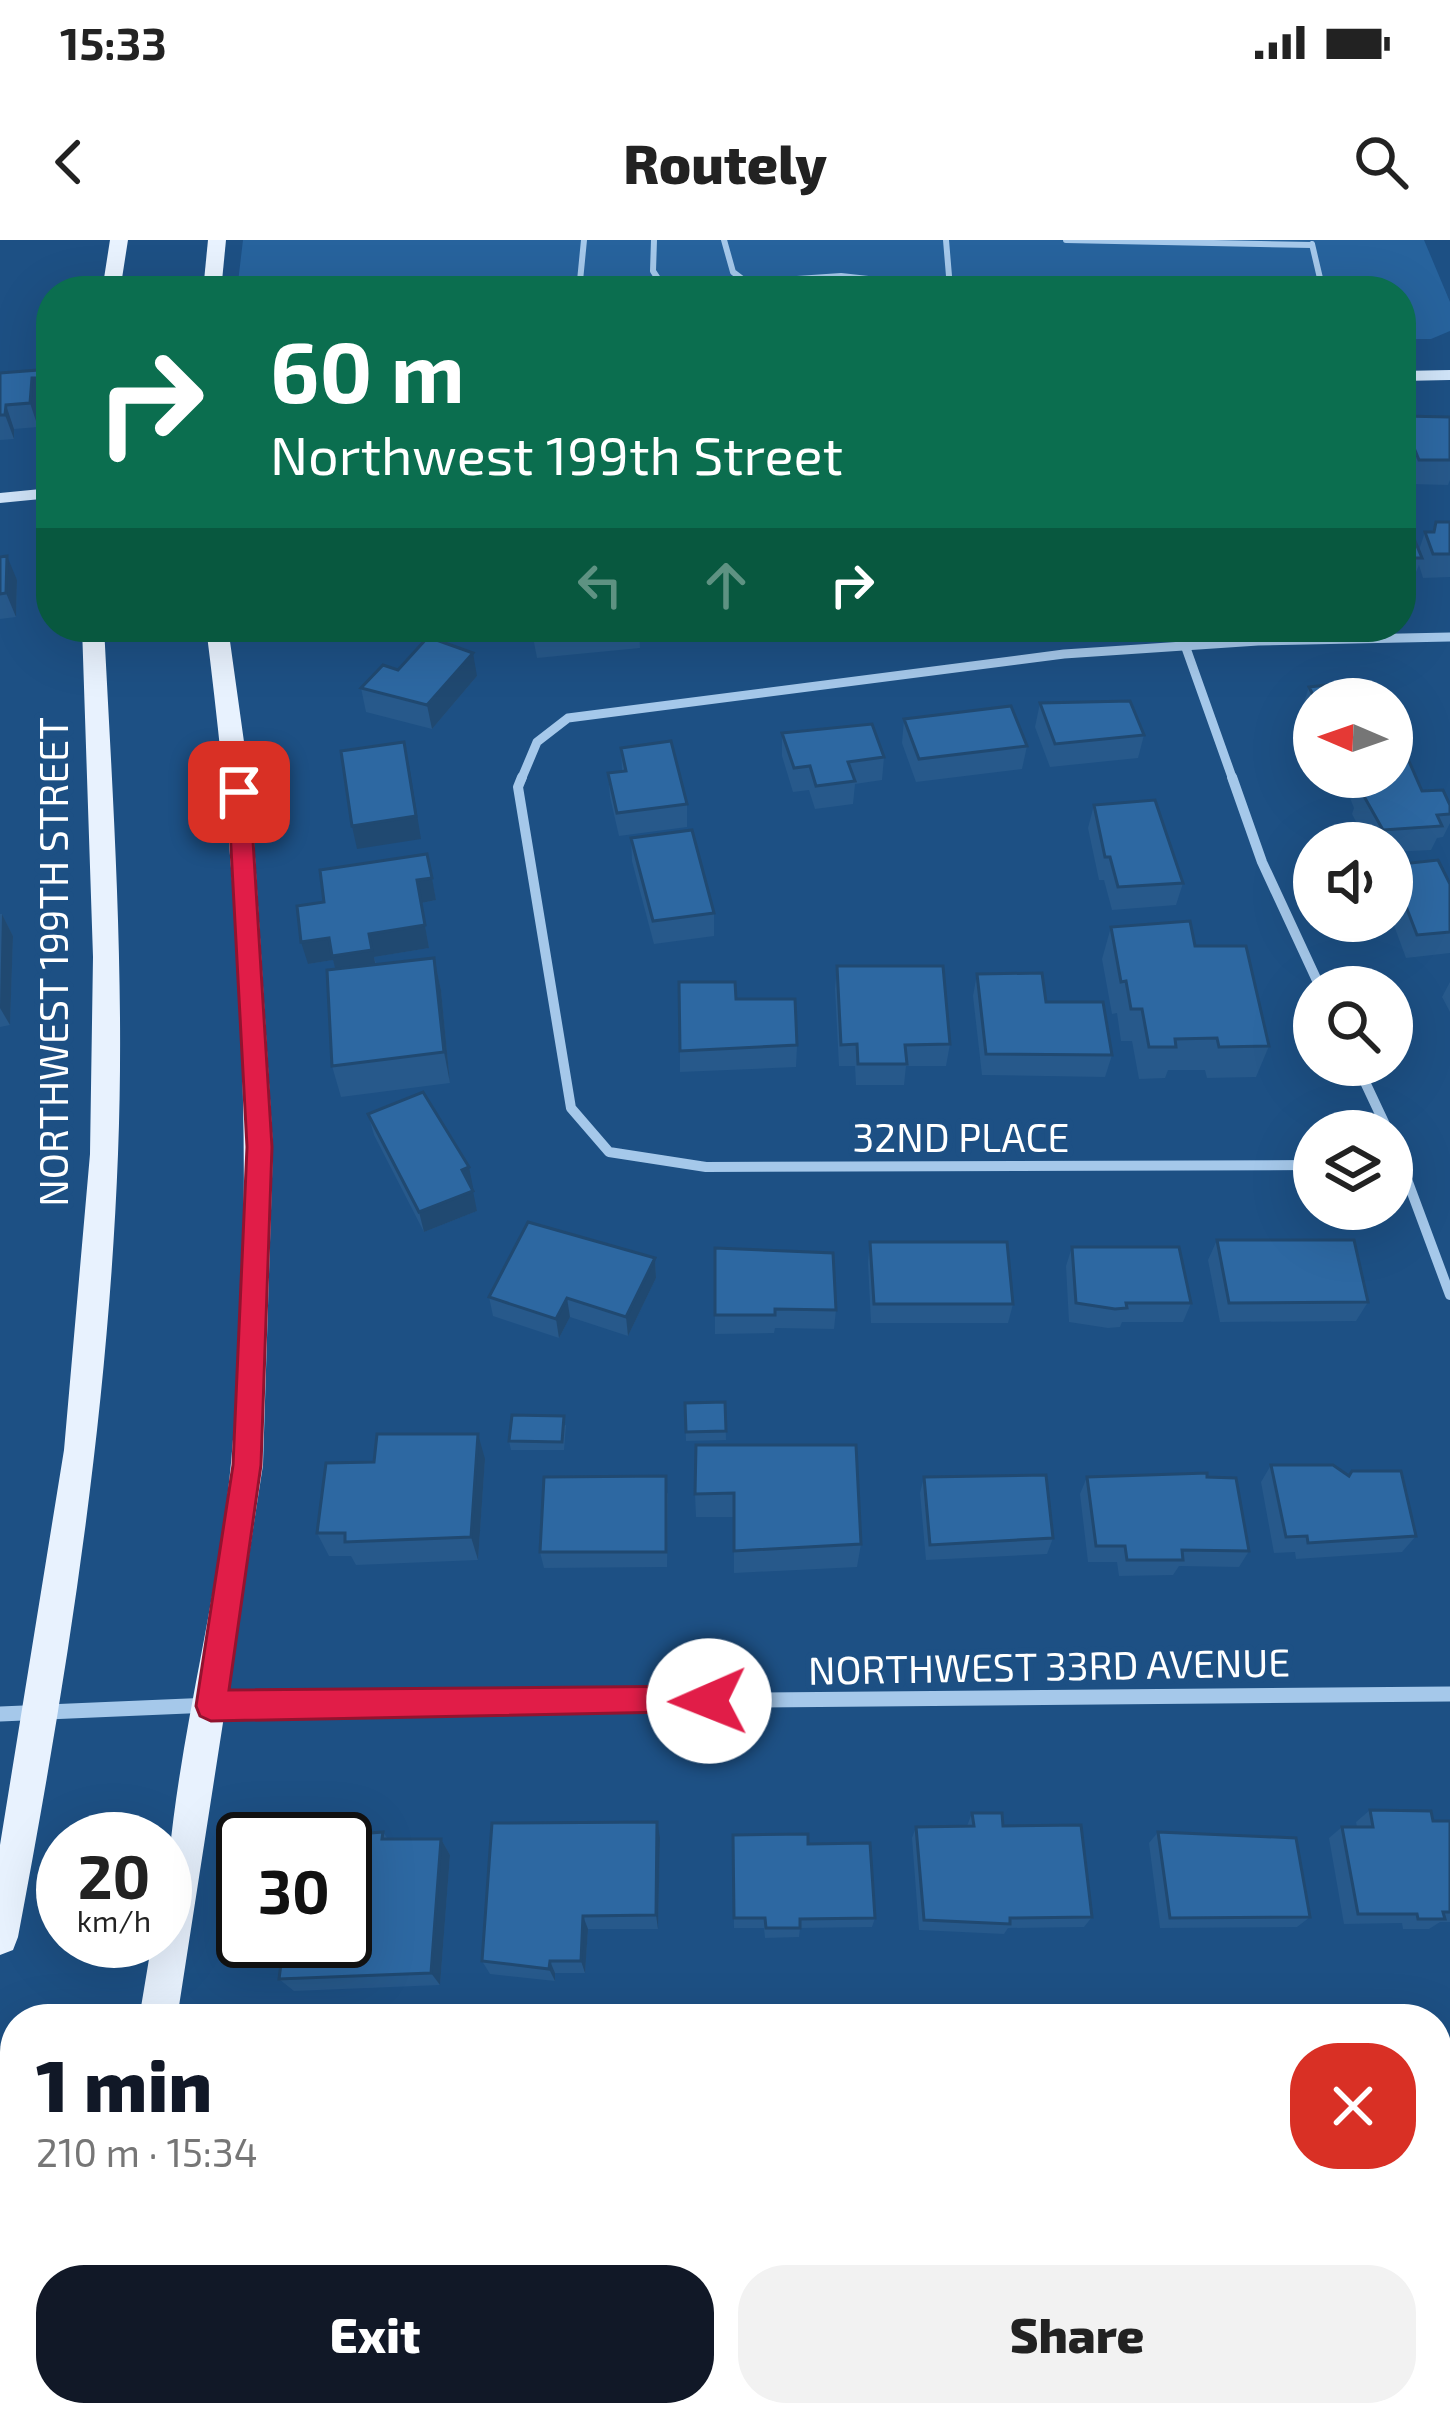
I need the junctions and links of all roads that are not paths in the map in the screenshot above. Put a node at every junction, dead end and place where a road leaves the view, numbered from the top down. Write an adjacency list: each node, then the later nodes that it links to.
1 (118, 240): 9 (main road)
2 (217, 240): 10 (main road)
3 (584, 240): 11 (lane)
4 (654, 240): 12 (lane)
5 (724, 240): 13 (lane)
6 (946, 240): 14 (lane)
7 (1066, 240): 8 (lane)
8 (1311, 243): 15 (lane)
9 (113, 276)
10 (213, 276)
11 (580, 276)
12 (656, 276)
13 (738, 276)
14 (949, 276)
15 (1319, 276)
16 (1450, 375): 17 (street)
17 (1416, 376)
18 (36, 494): 19 (street)
19 (0, 498)
20 (1450, 638): 21 (street)
21 (1416, 639)
22 (93, 642): 32 (main road, NORTHWEST 199TH STREET)
23 (219, 642): 31 (main road)
24 (1344, 642): 25 (street)
25 (1186, 648): 26 (street); 27 (street, 32ND PLACE)
26 (1310, 966)
27 (1293, 1165)
28 (1413, 1202): 29 (street)
29 (1450, 1295)
30 (1450, 1694): 31 (street, NORTHWEST 33RD AVENUE)
31 (211, 1706): 32 (street, NORTHWEST 33RD AVENUE); 35 (main road)
32 (44, 1712): 33 (street, NORTHWEST 33RD AVENUE); 34 (main road, NORTHWEST 199TH STREET)
33 (0, 1714)
34 (0, 1937)
35 (161, 2004)

